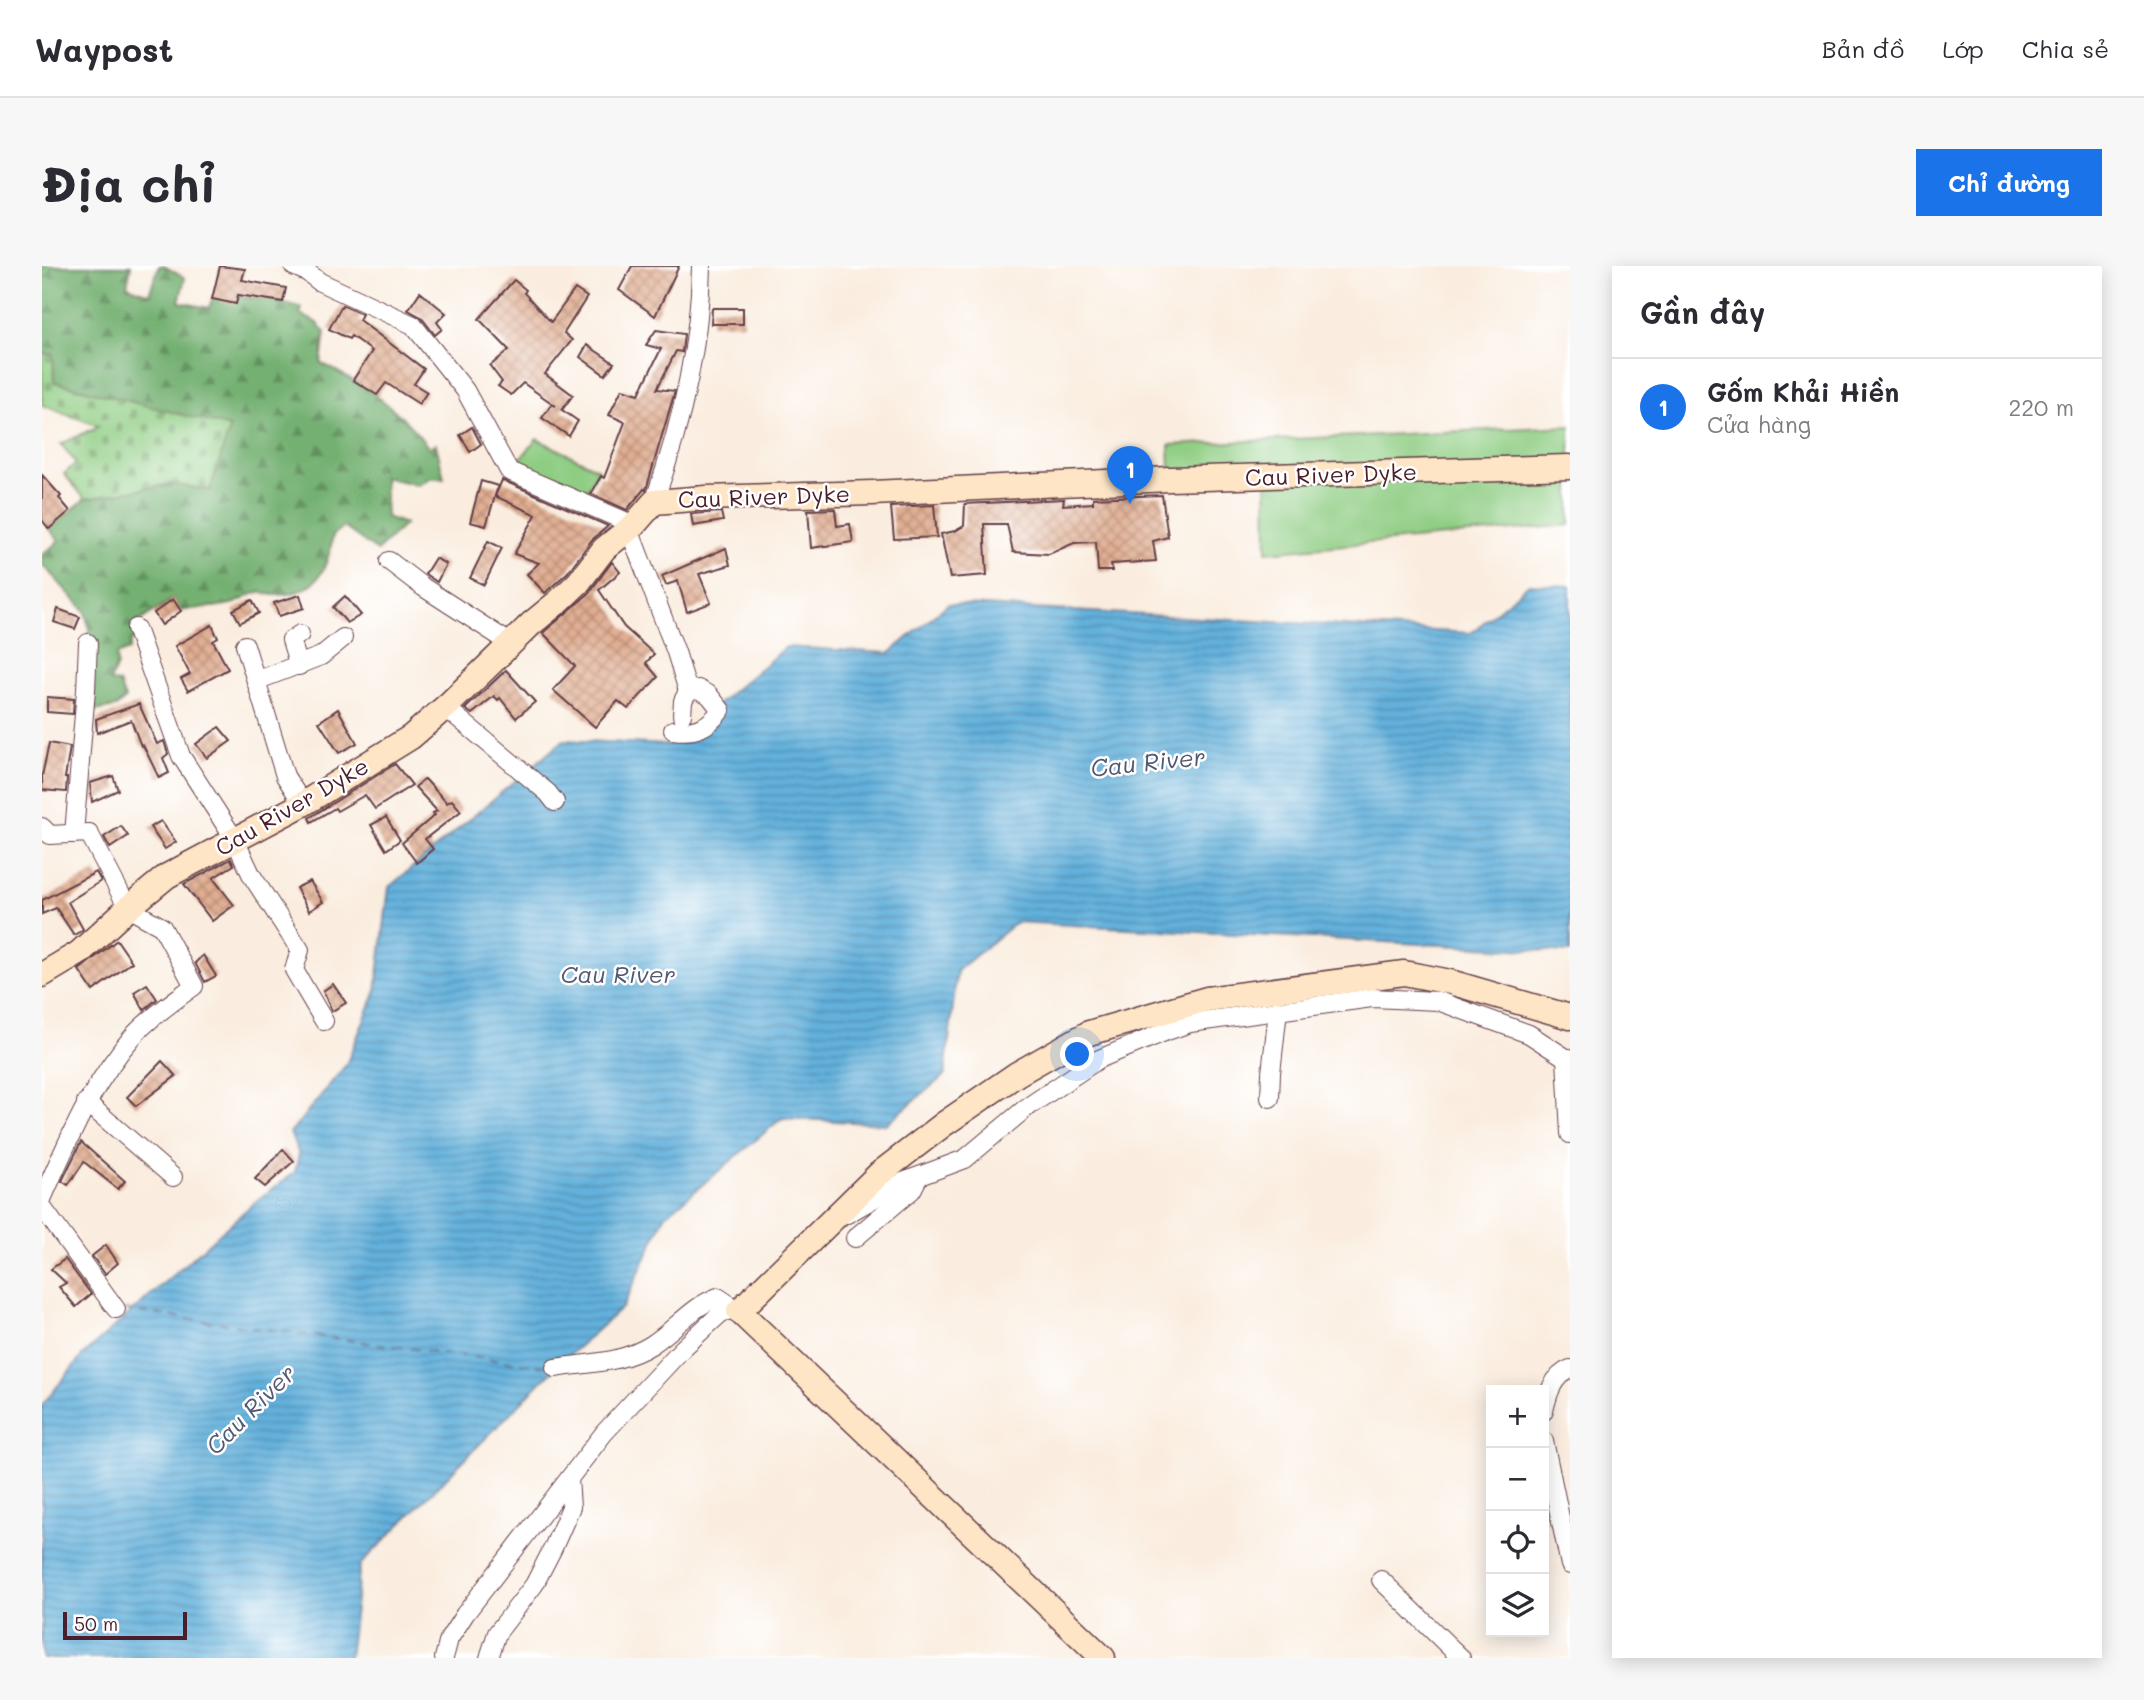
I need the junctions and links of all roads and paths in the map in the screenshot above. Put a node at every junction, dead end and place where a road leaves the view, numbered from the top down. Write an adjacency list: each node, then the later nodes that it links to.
1 (293, 266): 5 (street)
2 (701, 266): 4 (street)
3 (1570, 467): 4 (main road, Cau River Dyke)
4 (654, 502): 5 (main road, Cau River Dyke)
5 (632, 527): 11 (main road, Cau River Dyke); 15 (street)
6 (389, 561): 11 (street)
7 (136, 628): 21 (street)
8 (300, 634): 13 (street)
9 (343, 638): 13 (street)
10 (88, 643): 20 (street)
11 (510, 643): 16 (main road, Cau River Dyke)
12 (245, 645): 14 (street)
13 (299, 666): 14 (street)
14 (256, 681): 18 (street)
15 (688, 691): 15 (street)
16 (445, 707): 17 (street); 18 (main road, Cau River Dyke)
17 (555, 802)
18 (303, 804): 21 (main road, Cau River Dyke)
19 (42, 827): 20 (street)
20 (74, 834): 22 (street)
21 (235, 841): 22 (main road, Cau River Dyke); 26 (street)
22 (128, 908): 23 (main road, Cau River Dyke); 30 (street)
23 (42, 975)
24 (1278, 1010): 27 (street); 28 (street); 29 (street)
25 (1570, 1017): 27 (main road)
26 (324, 1021)
27 (1166, 1021): 33 (street); 36 (main road)
28 (1568, 1058): 31 (street)
29 (1270, 1098)
30 (86, 1102): 32 (street); 34 (street)
31 (1570, 1134)
32 (173, 1177)
33 (918, 1178): 36 (street); 37 (street)
34 (42, 1199)
35 (42, 1207): 38 (street)
36 (829, 1225): 39 (main road)
37 (855, 1238)
38 (116, 1309)
39 (739, 1311): 40 (street); 44 (street); 50 (main road)
40 (555, 1368)
41 (1570, 1369): 42 (street)
42 (1549, 1393)
43 (1546, 1448): 45 (street)
44 (569, 1479): 48 (street); 49 (street)
45 (1567, 1532): 46 (street)
46 (1570, 1565)
47 (1381, 1580): 51 (street)
48 (444, 1658)
49 (489, 1658)
50 (1104, 1658)
51 (1461, 1658)

